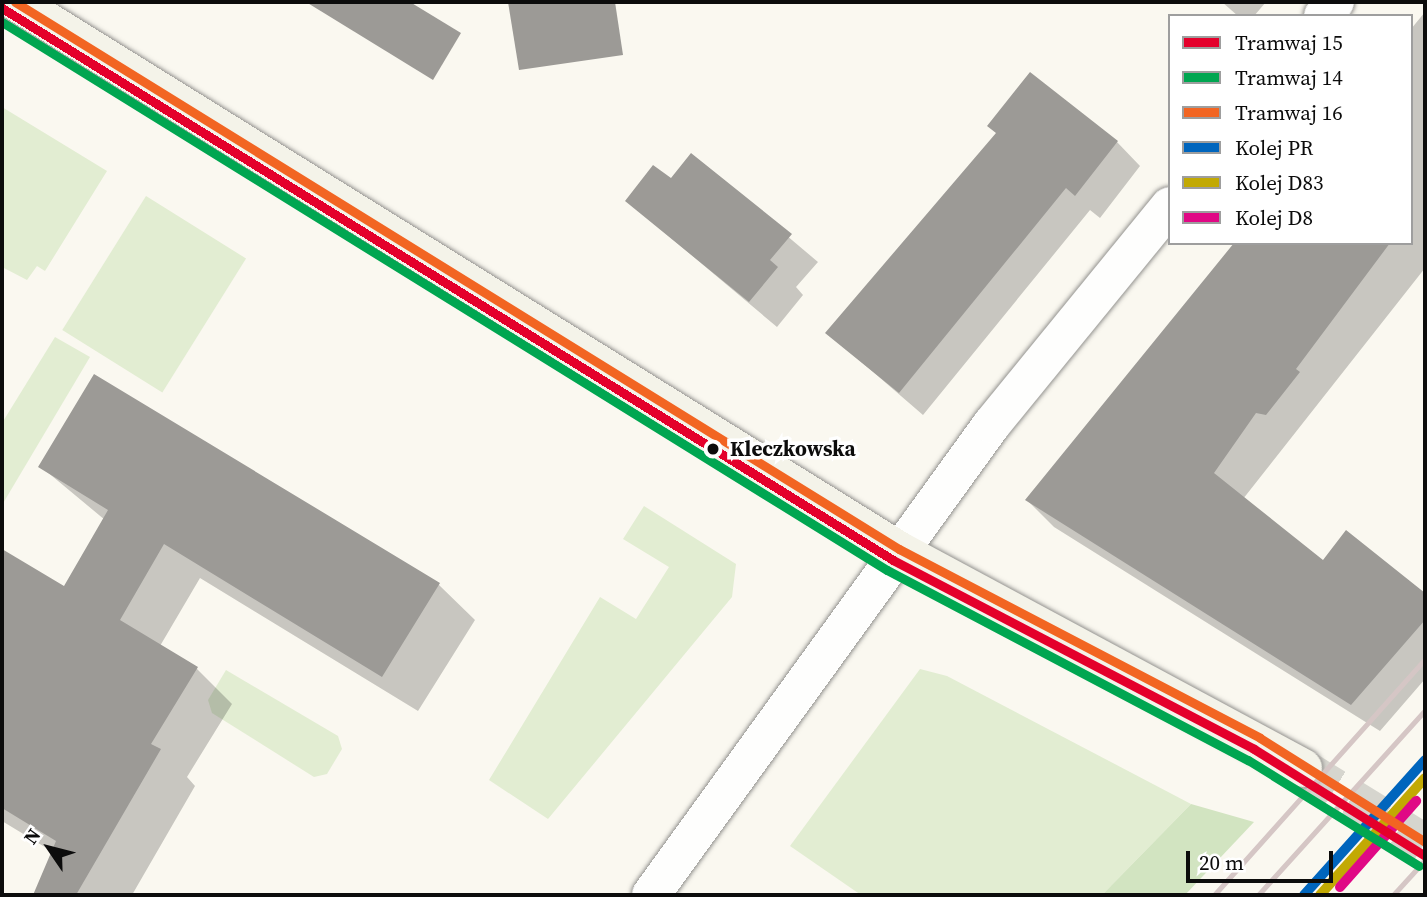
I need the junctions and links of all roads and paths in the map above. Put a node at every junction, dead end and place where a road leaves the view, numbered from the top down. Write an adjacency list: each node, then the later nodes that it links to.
1 (16, 2): 3 (main road)
2 (1168, 209): 3 (street)
3 (898, 550): 4 (main road); 5 (street)
4 (1303, 768)
5 (652, 895)

